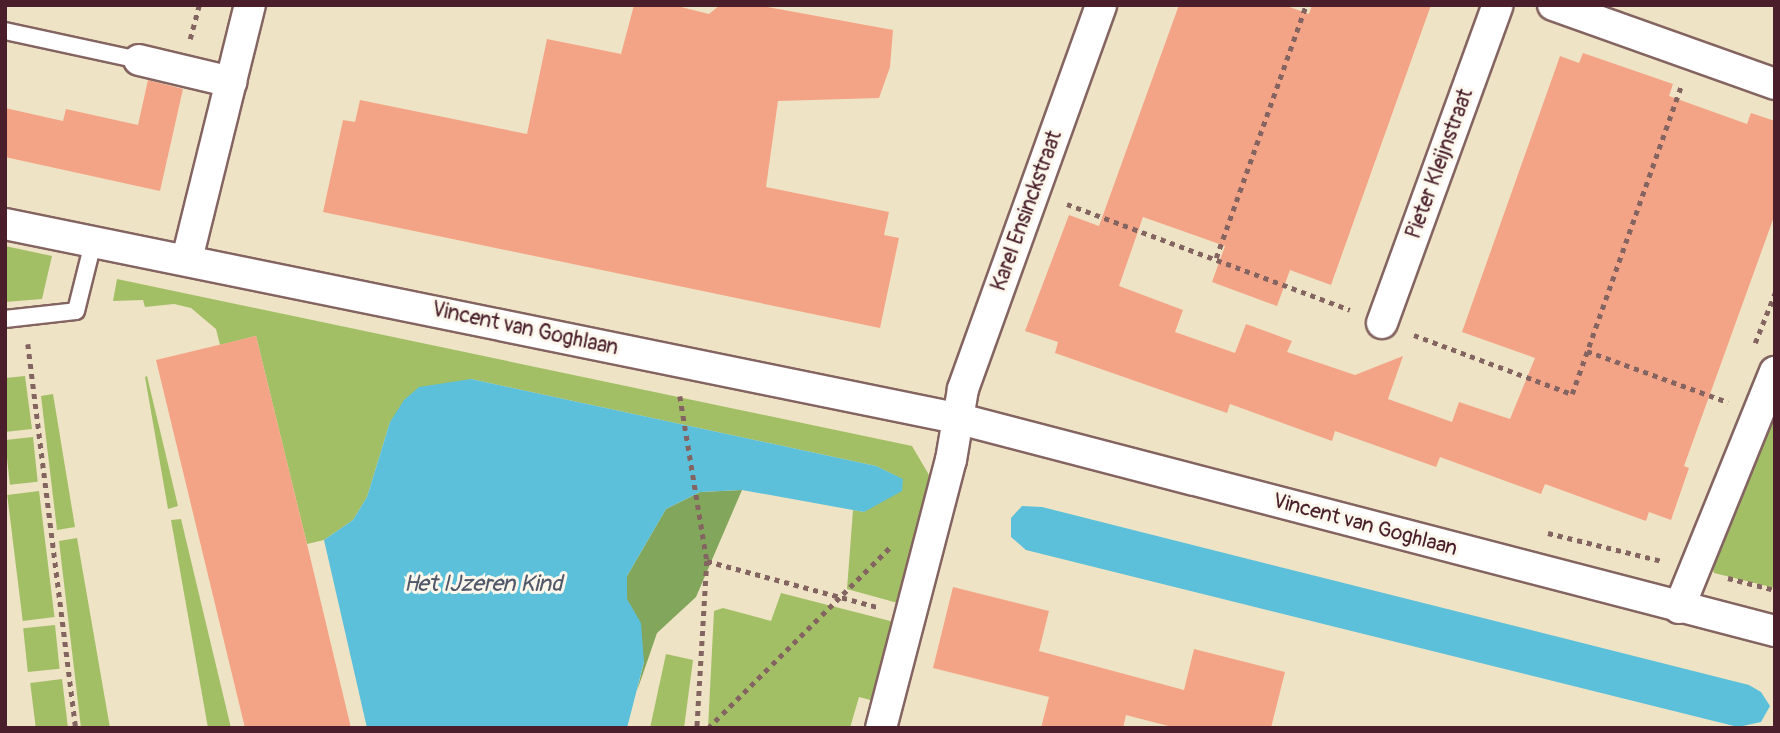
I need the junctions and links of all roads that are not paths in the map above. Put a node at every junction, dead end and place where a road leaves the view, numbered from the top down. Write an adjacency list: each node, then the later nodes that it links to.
1 (250, 5): 7 (street)
2 (1101, 5): 15 (street, Karel Ensinckstraat)
3 (1498, 5): 13 (street, Pieter Kleijnstraat)
4 (1553, 5): 8 (street)
5 (5, 31): 6 (lane)
6 (139, 60): 7 (street)
7 (231, 82): 11 (street)
8 (1775, 84)
9 (5, 224): 10 (street, Vincent van Goghlaan)
10 (93, 243): 11 (street, Vincent van Goghlaan); 12 (lane)
11 (187, 259): 15 (street, Vincent van Goghlaan)
12 (5, 319)
13 (1382, 323)
14 (1775, 372): 16 (street)
15 (956, 418): 16 (street, Vincent van Goghlaan); 18 (street)
16 (1679, 608): 17 (street, Vincent van Goghlaan)
17 (1775, 632)
18 (881, 728)

